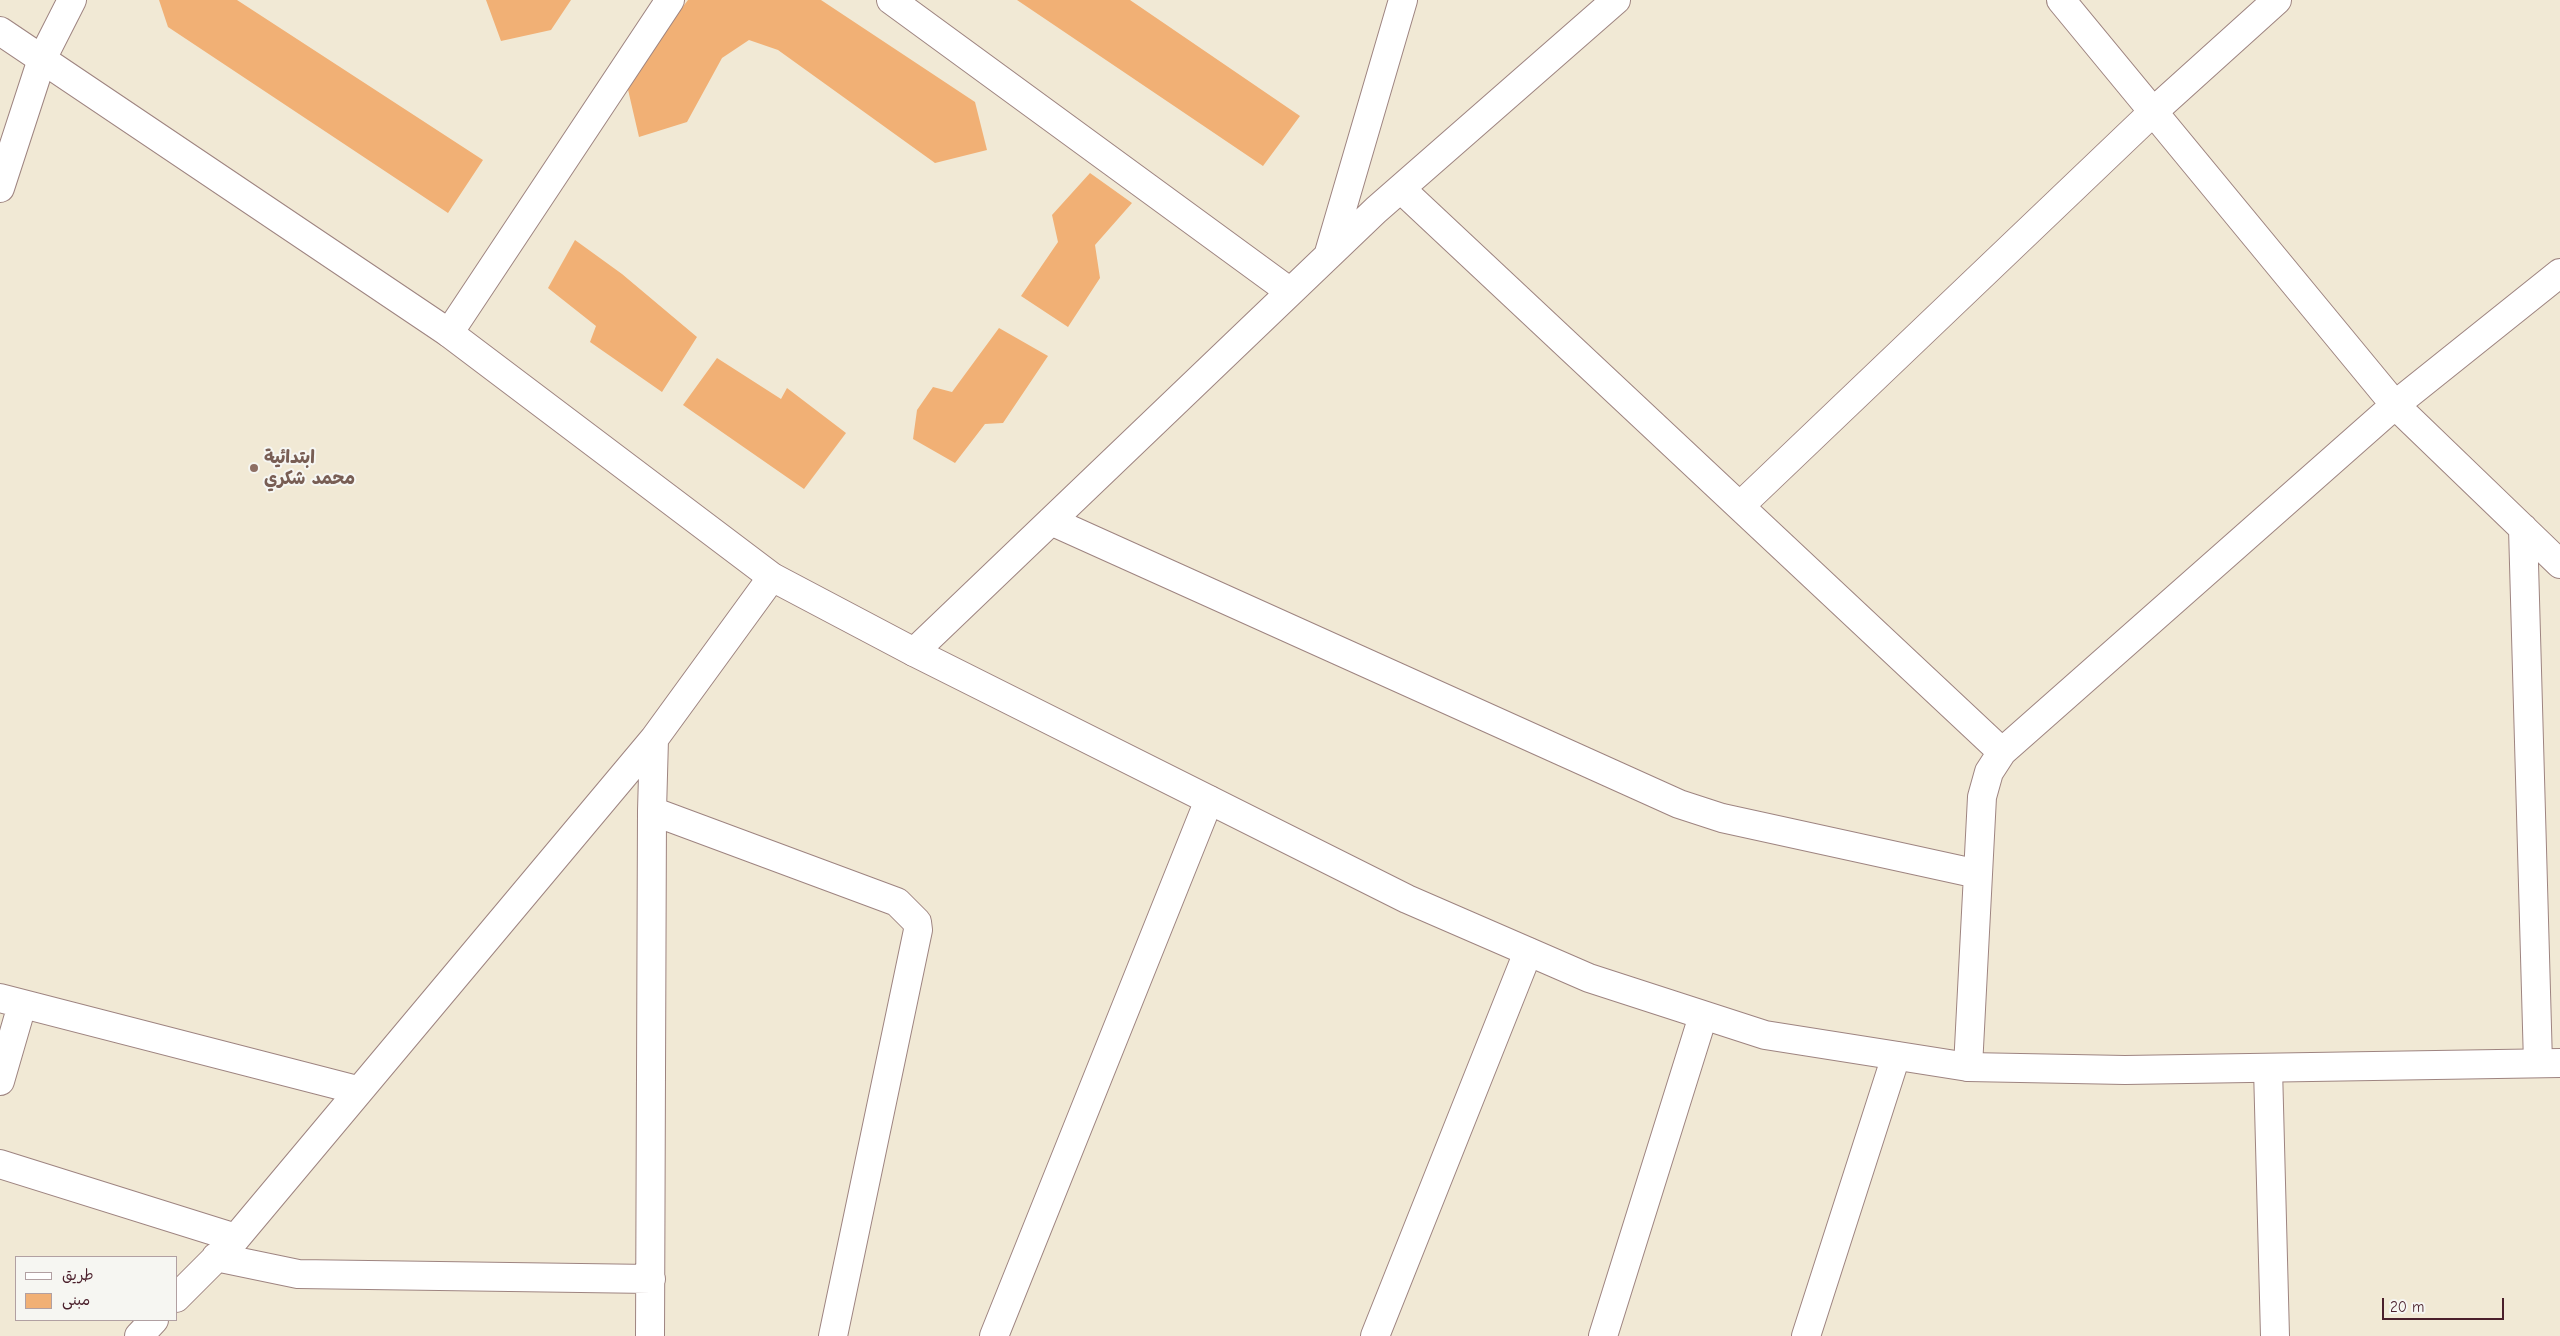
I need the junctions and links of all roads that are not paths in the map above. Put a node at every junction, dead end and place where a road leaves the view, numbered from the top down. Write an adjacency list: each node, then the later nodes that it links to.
1 (72, 0): 9 (street)
2 (670, 0): 16 (street)
3 (891, 0): 15 (street)
4 (1403, 0): 13 (street)
5 (1616, 0): 12 (street)
6 (2061, 0): 10 (street)
7 (2277, 0): 10 (street)
8 (0, 31): 9 (street)
9 (42, 59): 11 (street); 16 (street)
10 (2154, 111): 17 (street); 18 (street)
11 (0, 188)
12 (1401, 188): 13 (street); 18 (street)
13 (1329, 254): 15 (street)
14 (2560, 273): 17 (street)
15 (1289, 291): 19 (street)
16 (449, 333): 22 (street)
17 (2395, 405): 20 (street); 25 (street)
18 (1740, 506): 25 (street)
19 (1051, 520): 23 (street); 28 (street)
20 (2523, 528): 21 (street); 33 (street)
21 (2560, 564)
22 (772, 577): 23 (street); 24 (street)
23 (914, 652): 26 (street)
24 (654, 739): 27 (street); 37 (street)
25 (2002, 752): 28 (street)
26 (1209, 800): 29 (street); 47 (street)
27 (652, 811): 41 (street); 46 (street)
28 (1978, 874): 34 (street)
29 (1528, 952): 31 (street); 48 (street)
30 (11, 1002): 36 (street); 37 (street)
31 (1704, 1016): 32 (street); 49 (street)
32 (1896, 1056): 34 (street); 50 (street)
33 (2549, 1063): 35 (street)
34 (1968, 1067): 35 (street)
35 (2268, 1068): 51 (street)
36 (0, 1081)
37 (357, 1090): 39 (street)
38 (0, 1164): 39 (street)
39 (236, 1238): 40 (street)
40 (216, 1257): 41 (street); 42 (street)
41 (651, 1279): 45 (street)
42 (178, 1296)
43 (153, 1321): 44 (street)
44 (138, 1336)
45 (650, 1336)
46 (833, 1336)
47 (994, 1336)
48 (1375, 1336)
49 (1603, 1336)
50 (1806, 1336)
51 (2274, 1336)

